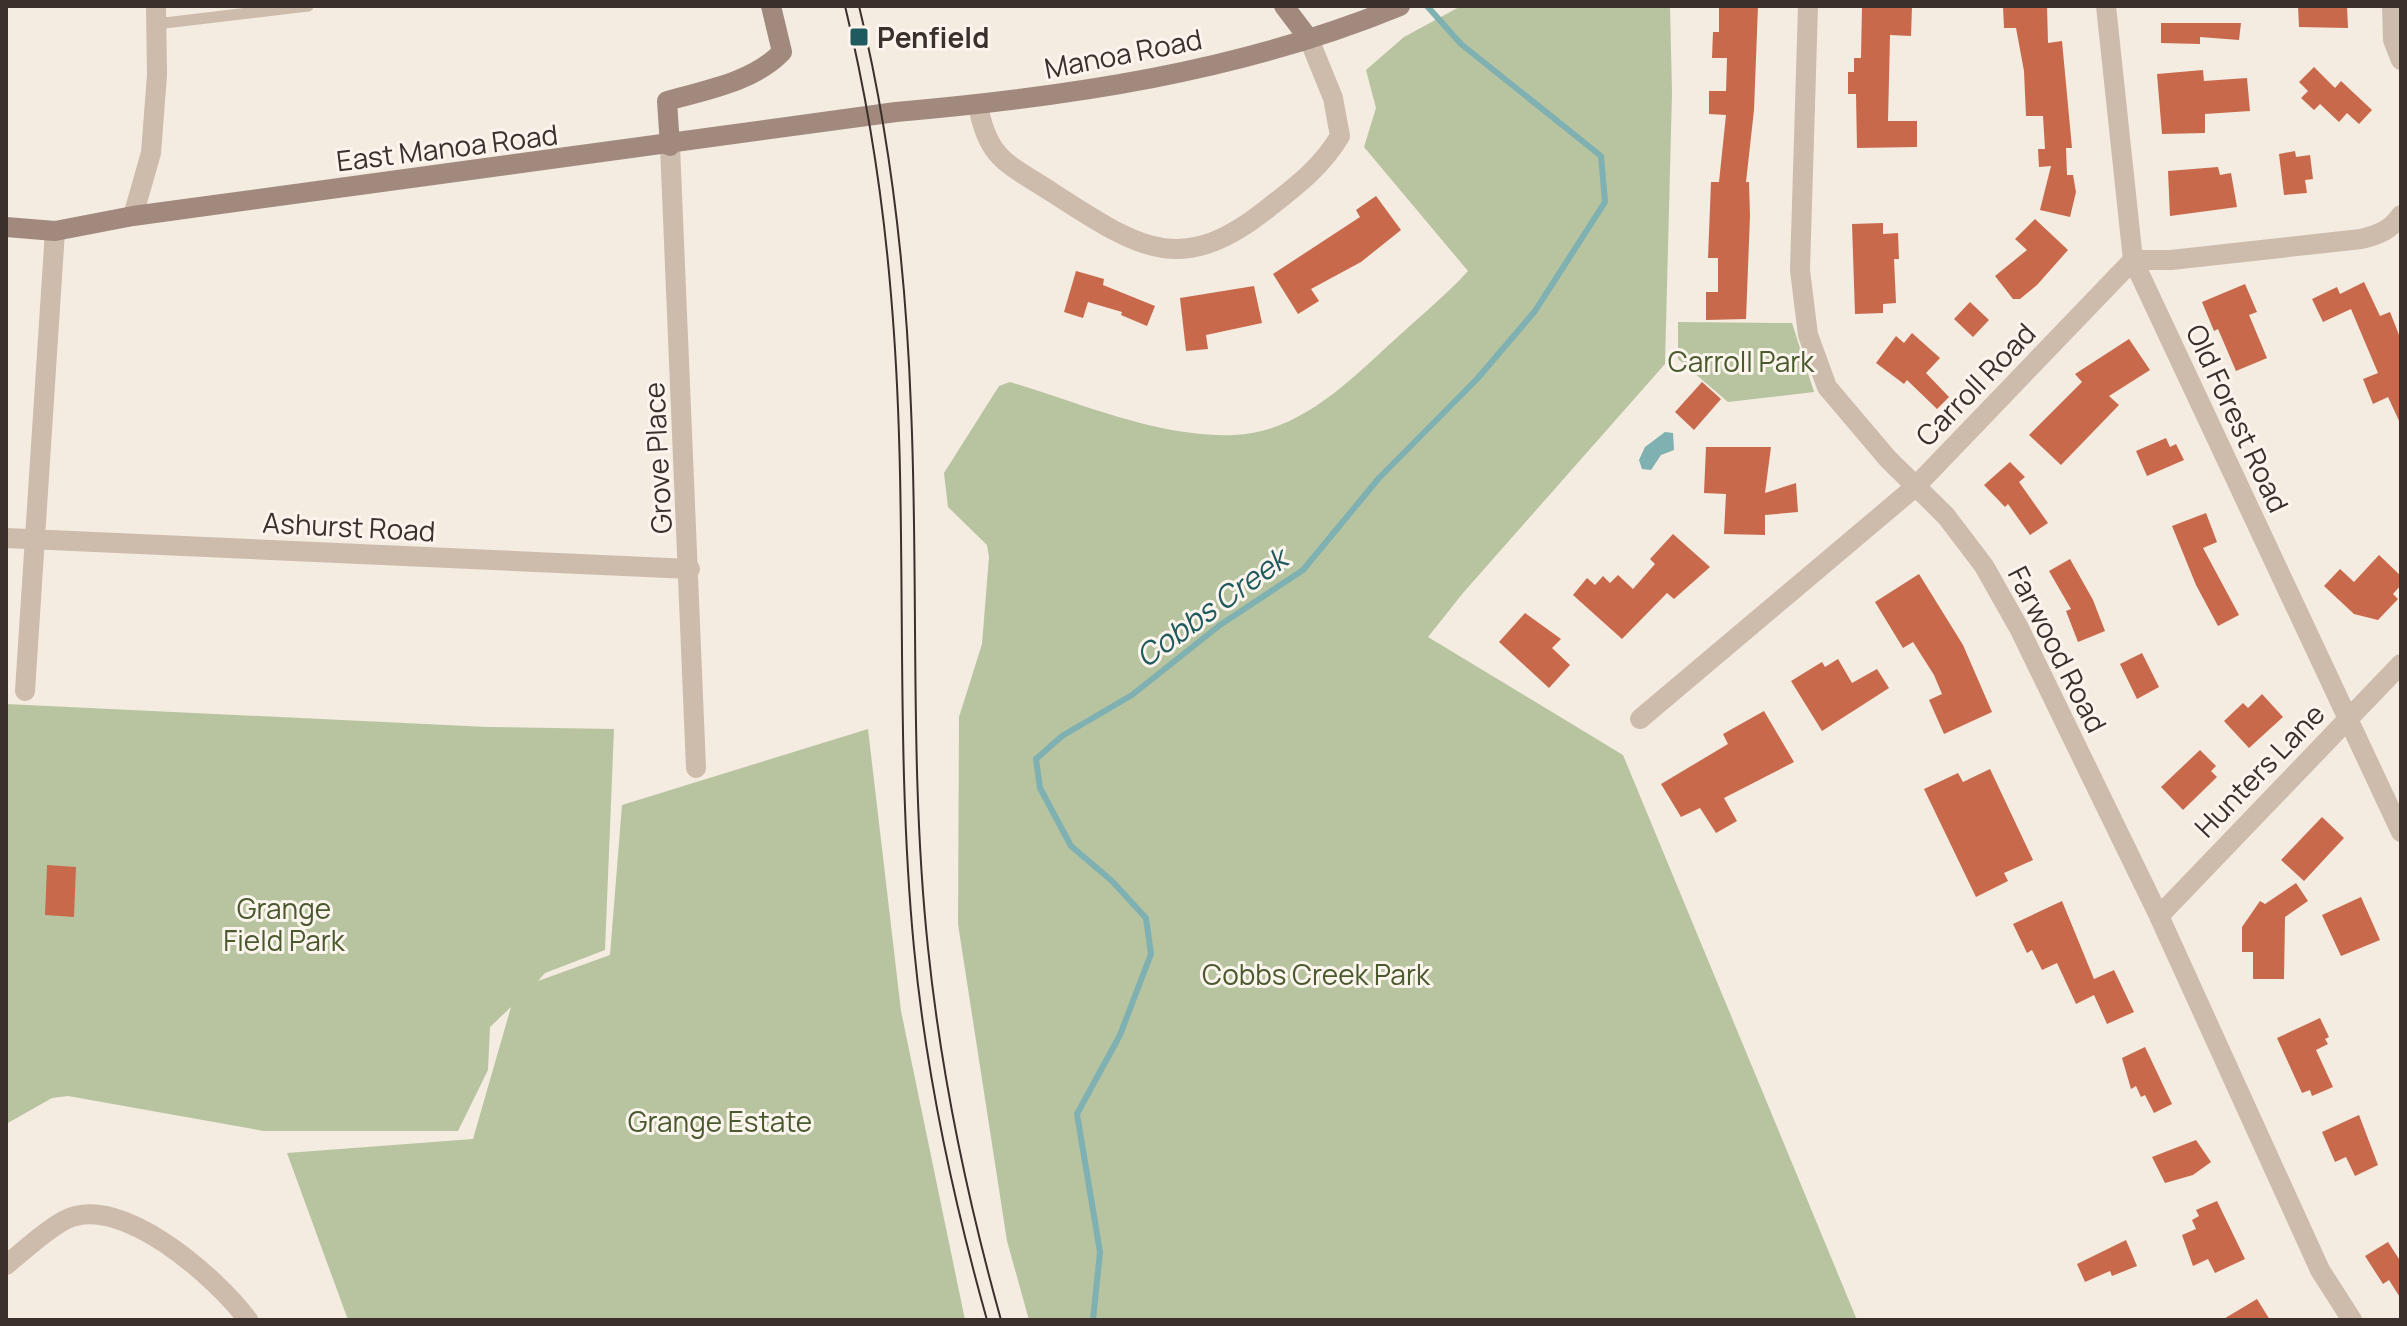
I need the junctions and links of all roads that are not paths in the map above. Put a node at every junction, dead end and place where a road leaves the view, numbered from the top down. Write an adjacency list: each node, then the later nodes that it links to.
1 (308, 6): 8 (lane)
2 (771, 6): 13 (main road)
3 (1284, 6): 9 (main road)
4 (1400, 6): 9 (main road, Manoa Road)
5 (1808, 6): 19 (street, Farwood Road)
6 (2106, 6): 18 (street, Old Forest Road)
7 (2392, 6): 10 (street)
8 (156, 15): 14 (street)
9 (1309, 39): 11 (main road, Manoa Road); 11 (street)
10 (2401, 60)
11 (978, 105): 12 (main road, Manoa Road)
12 (896, 112): 13 (main road, East Manoa Road)
13 (670, 146): 14 (main road, East Manoa Road); 22 (street, Grove Place)
14 (133, 216): 17 (main road, East Manoa Road)
15 (6, 227): 17 (main road, East Manoa Road)
16 (2399, 227): 18 (street)
17 (55, 231): 21 (street)
18 (2133, 260): 19 (street, Carroll Road); 25 (street, Old Forest Road)
19 (1915, 487): 26 (street, Carroll Road); 29 (street, Farwood Road)
20 (6, 538): 21 (street, Ashurst Road)
21 (34, 540): 22 (street, Ashurst Road); 24 (street)
22 (690, 569): 27 (street, Grove Place)
23 (2401, 664): 25 (street, Hunters Lane)
24 (25, 691)
25 (2349, 717): 28 (street, Old Forest Road); 29 (street, Hunters Lane)
26 (1640, 719)
27 (696, 768)
28 (2401, 832)
29 (2159, 916): 32 (street, Farwood Road)
30 (6, 1265): 31 (street)
31 (248, 1320)
32 (2352, 1320)

